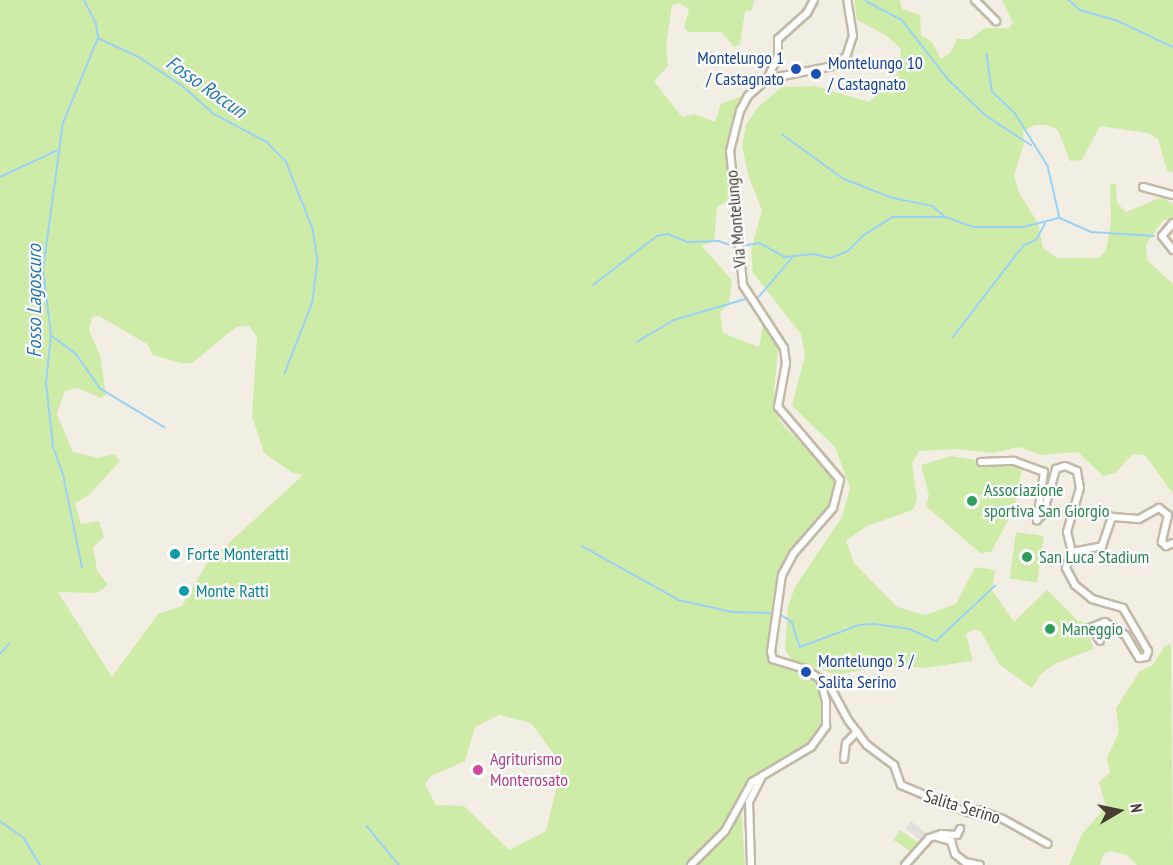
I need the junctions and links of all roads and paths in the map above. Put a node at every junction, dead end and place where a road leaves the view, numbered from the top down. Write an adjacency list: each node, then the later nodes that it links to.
1 (814, 0): 5 (street)
2 (847, 0): 5 (street)
3 (975, 0): 4 (street)
4 (996, 21)
5 (767, 79): 14 (street, Via Montelungo)
6 (1143, 187): 7 (street)
7 (1173, 195)
8 (1173, 222): 9 (street)
9 (1173, 250)
10 (981, 462): 12 (street)
11 (1173, 543): 12 (street)
12 (1072, 552): 13 (street)
13 (1100, 641)
14 (820, 679): 15 (street, Salita Serino); 17 (street)
15 (857, 732): 16 (street); 20 (street, Salita Serino)
16 (844, 759)
17 (762, 776): 21 (street); 22 (street)
18 (960, 829): 19 (street)
19 (933, 836): 23 (street); 24 (street)
20 (1048, 844)
21 (691, 865)
22 (751, 865)
23 (905, 865)
24 (980, 865)

